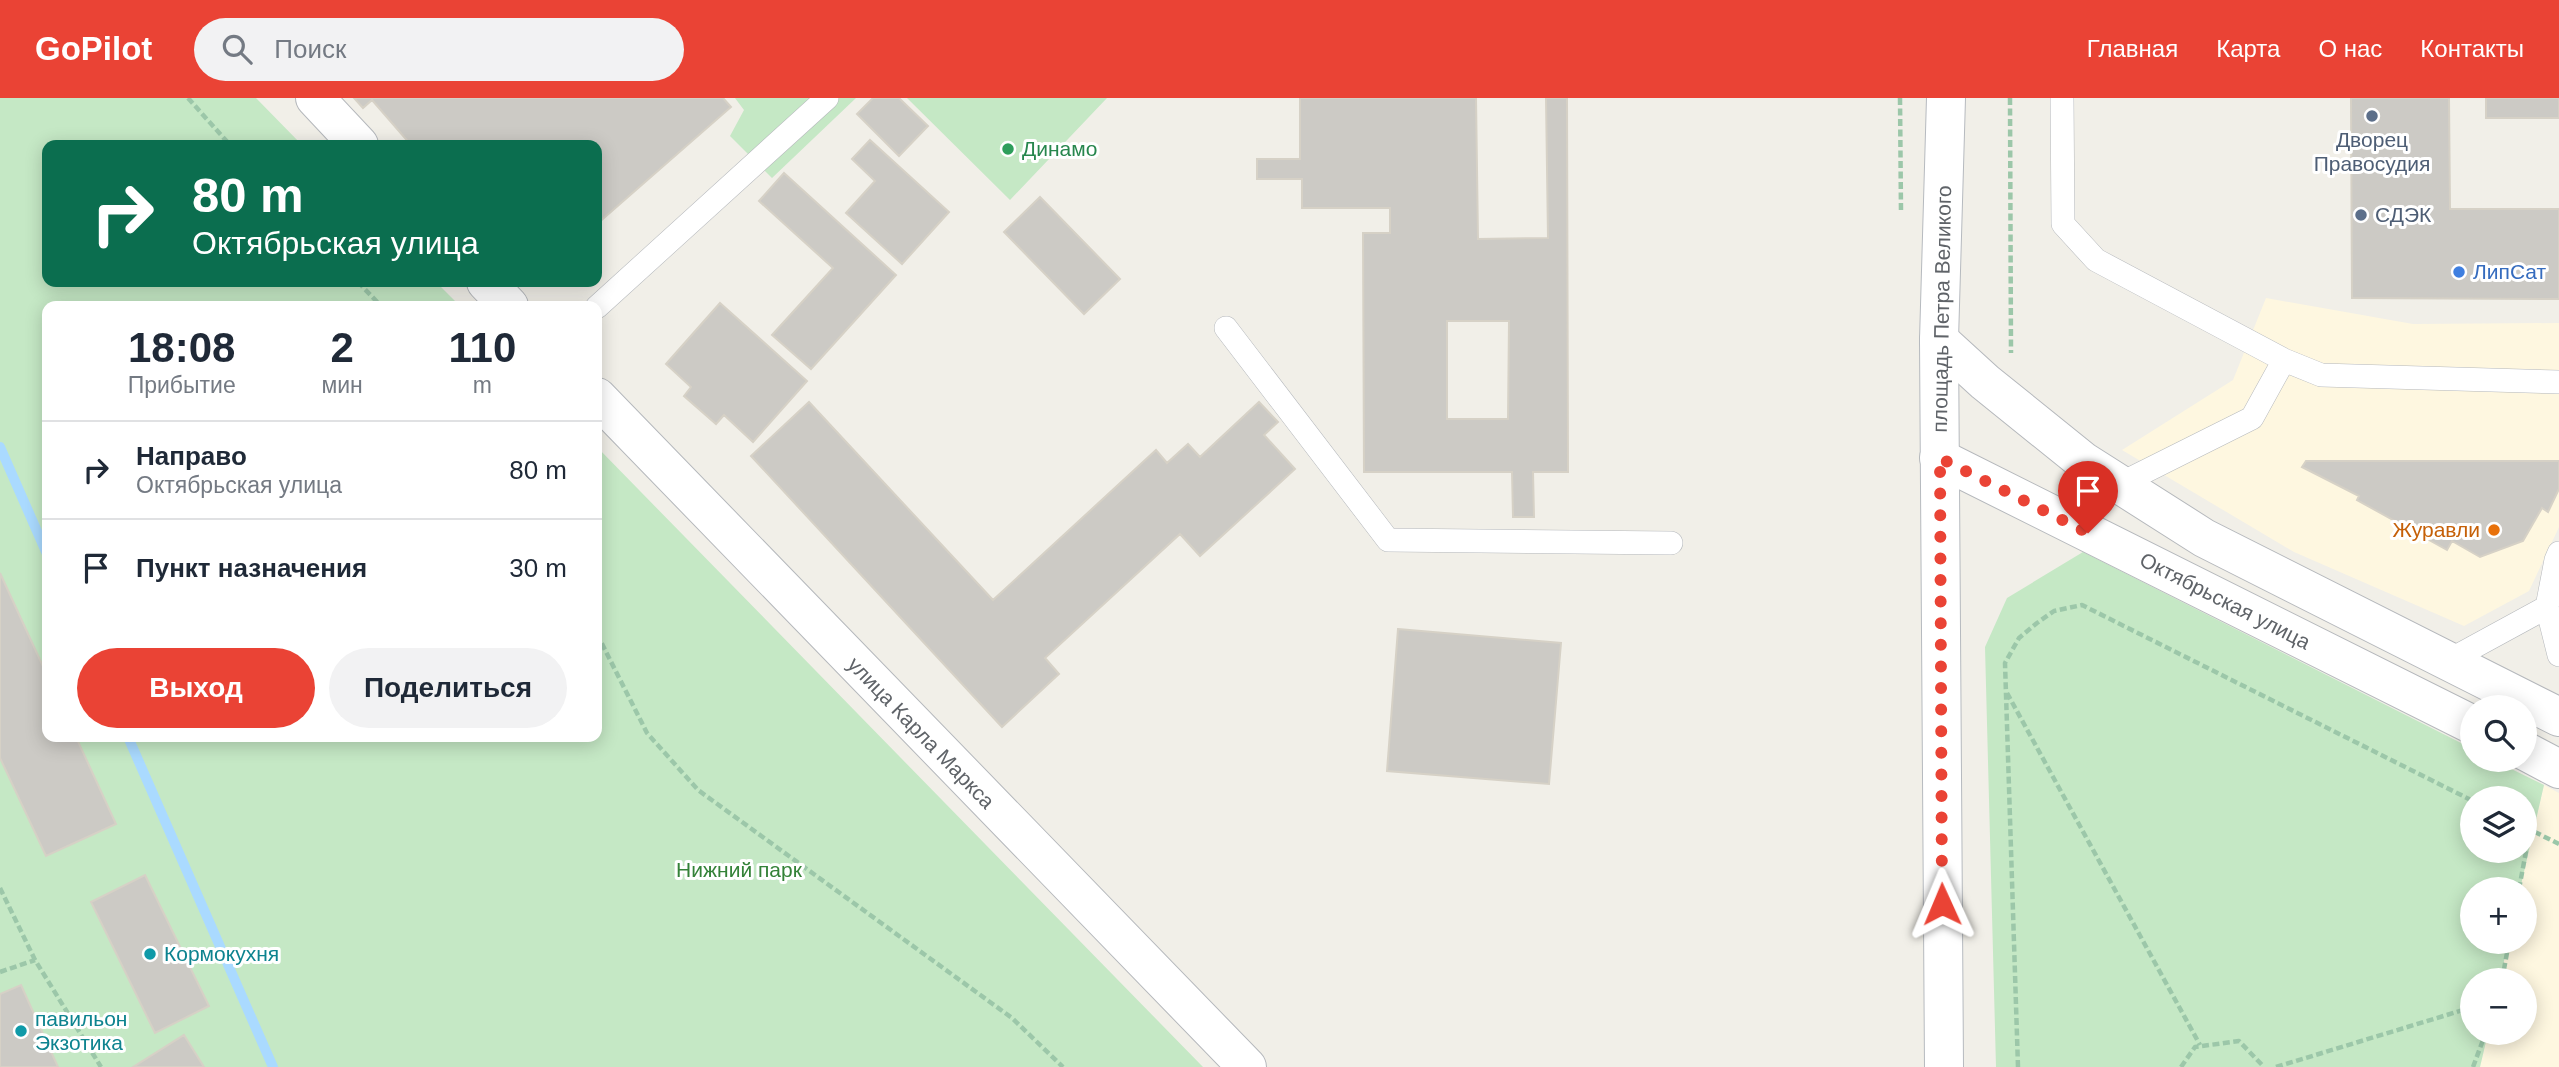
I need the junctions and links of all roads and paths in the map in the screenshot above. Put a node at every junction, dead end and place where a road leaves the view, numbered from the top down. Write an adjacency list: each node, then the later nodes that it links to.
1 (188, 98): 7 (path)
2 (315, 98): 8 (street)
3 (827, 98): 13 (lane)
4 (1945, 98): 15 (street, площадь Петра Великого)
5 (2010, 98): 19 (path)
6 (2062, 98): 16 (lane)
7 (226, 140)
8 (354, 140)
9 (363, 287): 11 (path)
10 (491, 287): 12 (street)
11 (376, 301)
12 (504, 301)
13 (602, 302)
14 (1226, 328): 23 (lane)
15 (1939, 340): 19 (street); 20 (street, площадь Петра Великого)
16 (2284, 360): 17 (lane); 21 (lane)
17 (2559, 382)
18 (602, 402): 46 (street, улица Карла Маркса)
19 (2011, 403): 21 (street)
20 (1940, 458): 25 (street, Октябрьская улица); 47 (street, площадь Петра Великого)
21 (2119, 484): 22 (street)
22 (2203, 538): 25 (street); 29 (street)
23 (1671, 543)
24 (2558, 558): 26 (lane)
25 (2187, 582): 32 (street, Октябрьская улица)
26 (2547, 607): 28 (lane); 29 (lane)
27 (602, 644): 45 (path)
28 (2559, 655)
29 (2448, 661): 31 (street)
30 (2005, 690): 35 (path); 42 (path); 48 (path)
31 (2559, 717)
32 (2460, 718)
33 (2537, 757): 34 (street)
34 (2559, 769)
35 (2460, 794)
36 (2537, 833): 37 (path)
37 (2559, 844)
38 (0, 888): 39 (path)
39 (35, 960): 40 (path); 44 (path)
40 (0, 972)
41 (2460, 1011): 51 (path)
42 (2200, 1045): 49 (path); 50 (path)
43 (2481, 1045): 52 (path)
44 (102, 1067)
45 (1063, 1067)
46 (1247, 1067)
47 (1944, 1067)
48 (2018, 1067)
49 (2181, 1067)
50 (2264, 1067)
51 (2276, 1067)
52 (2473, 1067)

